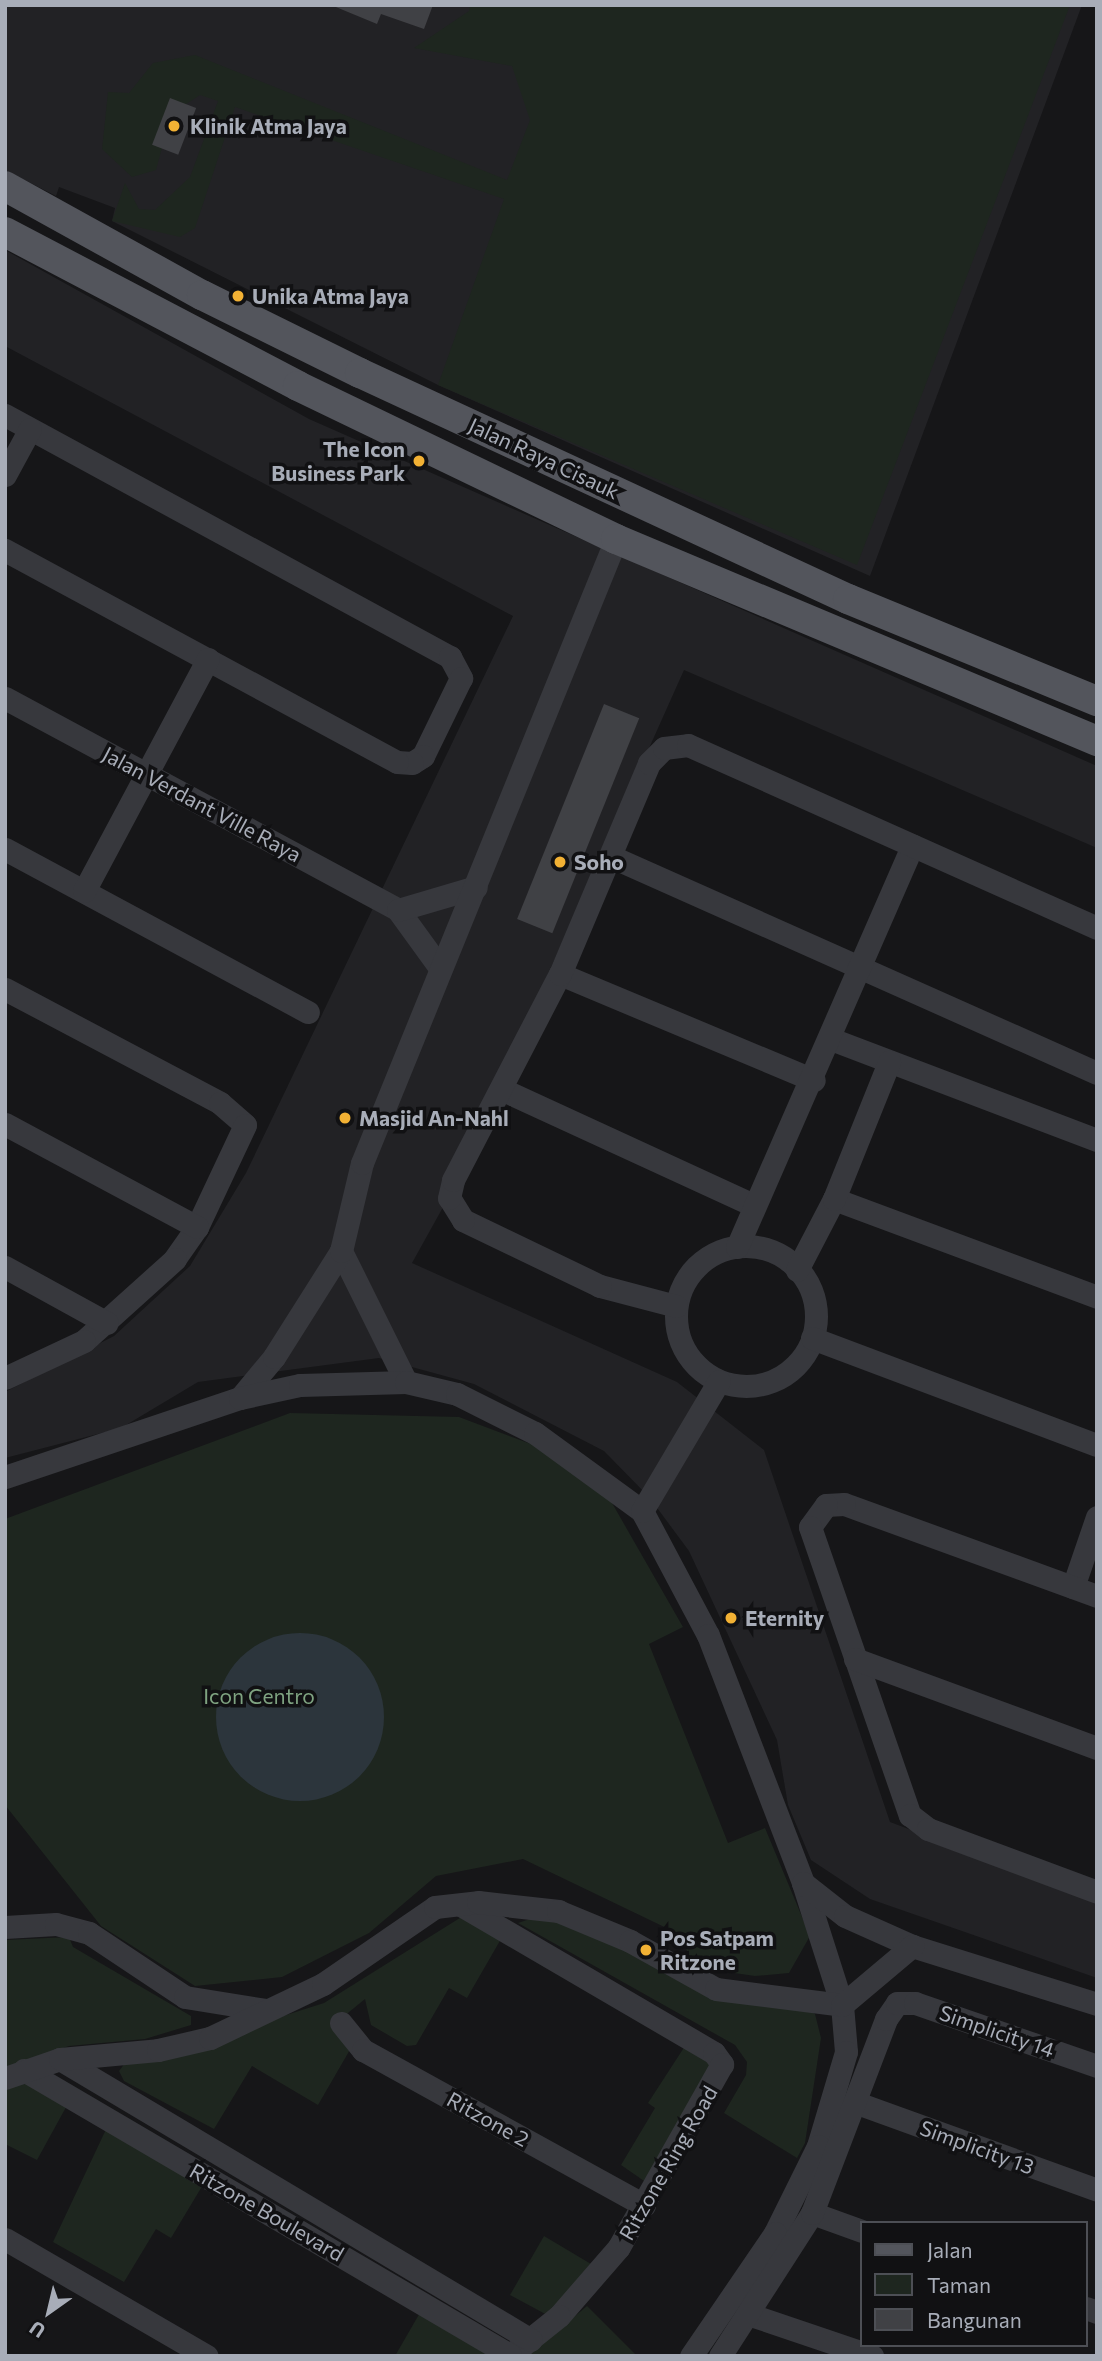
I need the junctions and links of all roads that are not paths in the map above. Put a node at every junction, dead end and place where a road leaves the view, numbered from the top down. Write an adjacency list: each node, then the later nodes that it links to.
1 (5, 186): 10 (main road, Jalan Raya Cisauk)
2 (5, 232): 6 (main road, Jalan Raya Cisauk)
3 (5, 415): 4 (street)
4 (30, 429): 5 (street); 8 (street)
5 (5, 475)
6 (617, 539): 11 (main road, Jalan Raya Cisauk); 16 (street)
7 (5, 550): 8 (street)
8 (208, 659): 12 (street)
9 (5, 698): 12 (street, Jalan Verdant Ville Raya)
10 (1097, 701)
11 (1097, 741)
12 (147, 774): 17 (street); 18 (street, Jalan Verdant Ville Raya)
13 (912, 846): 15 (street); 19 (street); 20 (street)
14 (5, 849): 17 (street)
15 (610, 856): 20 (street); 22 (street)
16 (476, 887): 18 (street); 21 (street)
17 (84, 891): 24 (street)
18 (398, 910): 21 (street, Jalan Verdant Ville Raya)
19 (1097, 929)
20 (861, 967): 25 (street); 27 (street)
21 (440, 968): 36 (street)
22 (560, 974): 28 (street); 29 (street)
23 (5, 989): 34 (street)
24 (308, 1012)
25 (831, 1040): 26 (street); 28 (street)
26 (889, 1062): 31 (street); 32 (street)
27 (1097, 1073)
28 (814, 1080): 33 (street)
29 (501, 1089): 33 (street); 40 (street)
30 (5, 1124): 34 (street)
31 (1097, 1140)
32 (834, 1199): 38 (street); 39 (street)
33 (753, 1205): 35 (street)
34 (197, 1227): 41 (street)
35 (737, 1247): 38 (street); 40 (street)
36 (341, 1251): 45 (street); 46 (street)
37 (5, 1267): 41 (street)
38 (797, 1270): 42 (street)
39 (1097, 1297)
40 (676, 1306): 44 (street)
41 (107, 1323): 43 (street)
42 (812, 1338): 44 (street); 47 (street)
43 (5, 1378)
44 (719, 1381): 49 (street)
45 (406, 1382): 46 (street); 49 (street)
46 (240, 1398): 48 (street)
47 (1097, 1445)
48 (5, 1477)
49 (642, 1511): 55 (street)
50 (1097, 1517): 51 (street)
51 (1073, 1587): 52 (street); 53 (street)
52 (1097, 1596)
53 (855, 1660): 54 (street); 56 (street)
54 (1097, 1748)
55 (803, 1883): 59 (street); 61 (street)
56 (1097, 1892)
57 (461, 1905): 61 (street); 62 (street); 69 (street, Ritzone Ring Road)
58 (5, 1927): 62 (street)
59 (912, 1946): 60 (street); 61 (street)
60 (1097, 2004)
61 (842, 2005): 77 (street)
62 (268, 2010): 64 (street)
63 (341, 2023): 69 (street, Ritzone 2)
64 (60, 2059): 66 (street); 74 (street, Ritzone Boulevard)
65 (1097, 2066): 67 (street, Simplicity 14)
66 (15, 2074): 75 (street, Ritzone Boulevard)
67 (857, 2103): 68 (street, Simplicity 13); 70 (street)
68 (1097, 2190)
69 (644, 2205): 74 (street, Ritzone Ring Road)
70 (811, 2213): 71 (street); 73 (street)
71 (860, 2230)
72 (5, 2239): 76 (street)
73 (751, 2315): 78 (street); 79 (street)
74 (531, 2340): 75 (street, Ritzone Ring Road)
75 (510, 2355)
76 (207, 2356)
77 (691, 2356)
78 (720, 2356)
79 (873, 2356)

